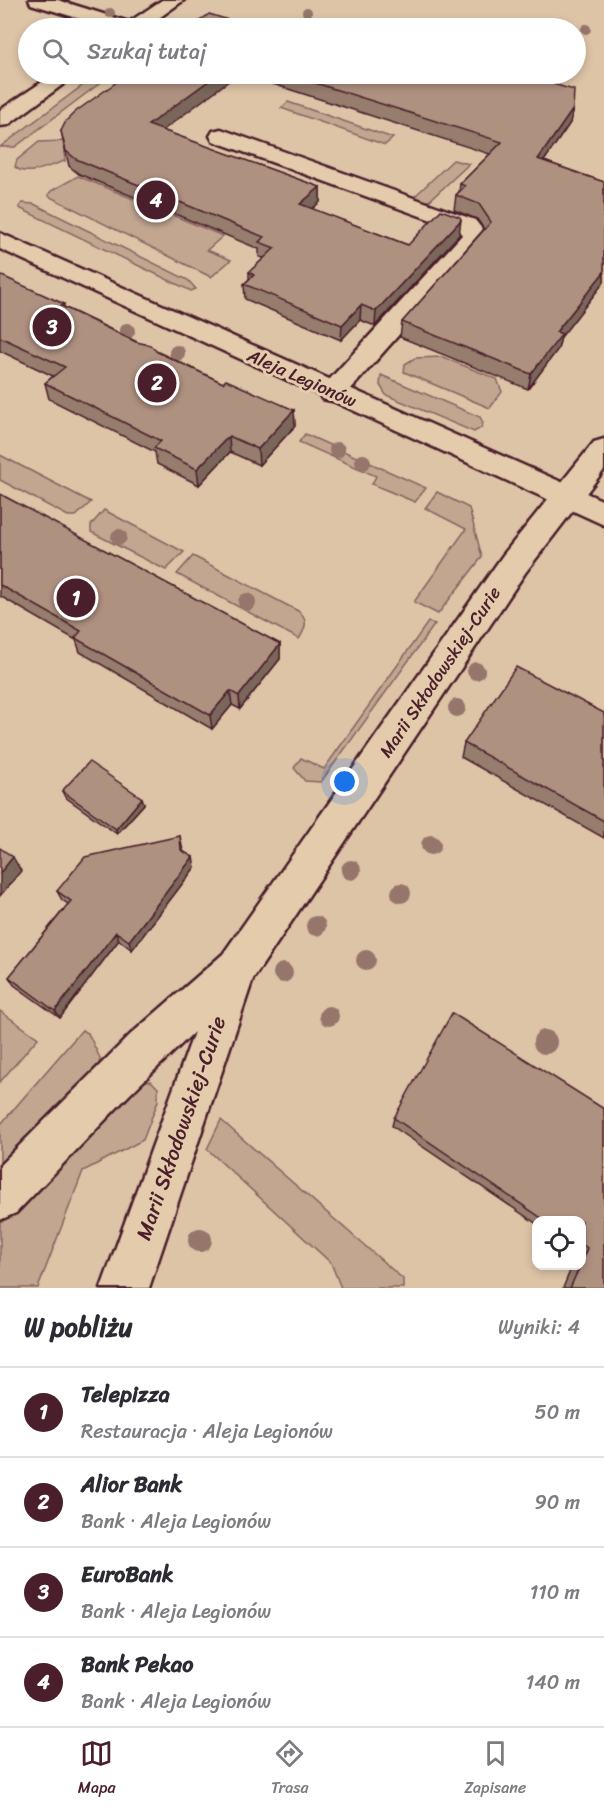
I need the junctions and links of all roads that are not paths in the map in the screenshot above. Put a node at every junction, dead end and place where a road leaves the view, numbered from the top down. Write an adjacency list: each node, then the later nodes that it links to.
1 (38, 0): 3 (street)
2 (174, 0): 4 (street)
3 (97, 18)
4 (146, 18)
5 (52, 84): 6 (street)
6 (0, 120)
7 (221, 136): 9 (street)
8 (0, 240): 9 (street, Aleja Legionów)
9 (332, 392): 11 (street, Aleja Legionów)
10 (604, 450): 11 (street, Marii Skłodowskiej-Curie)
11 (565, 497): 12 (street, Aleja Legionów); 13 (street, Marii Skłodowskiej-Curie)
12 (604, 514)
13 (237, 968): 14 (street, Marii Skłodowskiej-Curie); 15 (street, Marii Skłodowskiej-Curie)
14 (0, 1197)
15 (125, 1288)

